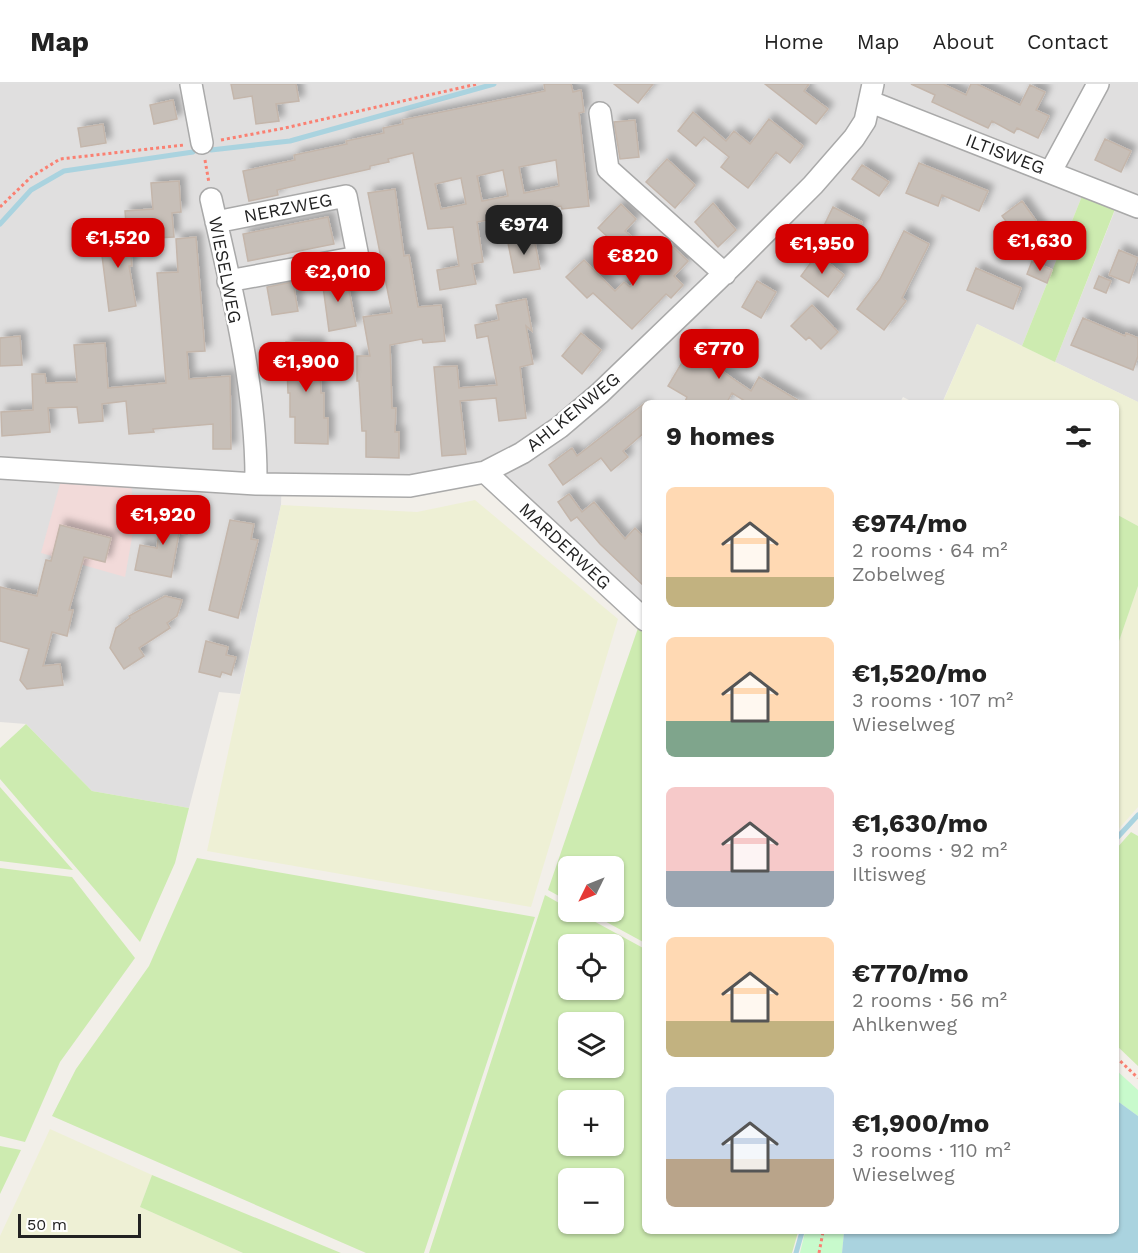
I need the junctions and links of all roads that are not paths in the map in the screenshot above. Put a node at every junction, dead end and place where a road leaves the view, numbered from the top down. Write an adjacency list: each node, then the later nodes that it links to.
1 (191, 84): 5 (street)
2 (1098, 84): 6 (street)
3 (872, 93): 6 (street, ILTISWEG); 10 (street, AHLKENWEG)
4 (600, 113): 10 (street)
5 (202, 143)
6 (1051, 171): 8 (street, ILTISWEG)
7 (211, 199): 9 (street, WIESELWEG)
8 (1138, 207)
9 (216, 222): 11 (street, WIESELWEG); 11 (street, NERZWEG)
10 (725, 274): 13 (street, AHLKENWEG)
11 (228, 281): 14 (street, WIESELWEG)
12 (0, 468): 14 (street, AHLKENWEG)
13 (485, 472): 14 (street, AHLKENWEG); 15 (street, MARDERWEG)
14 (256, 484)
15 (642, 617)

